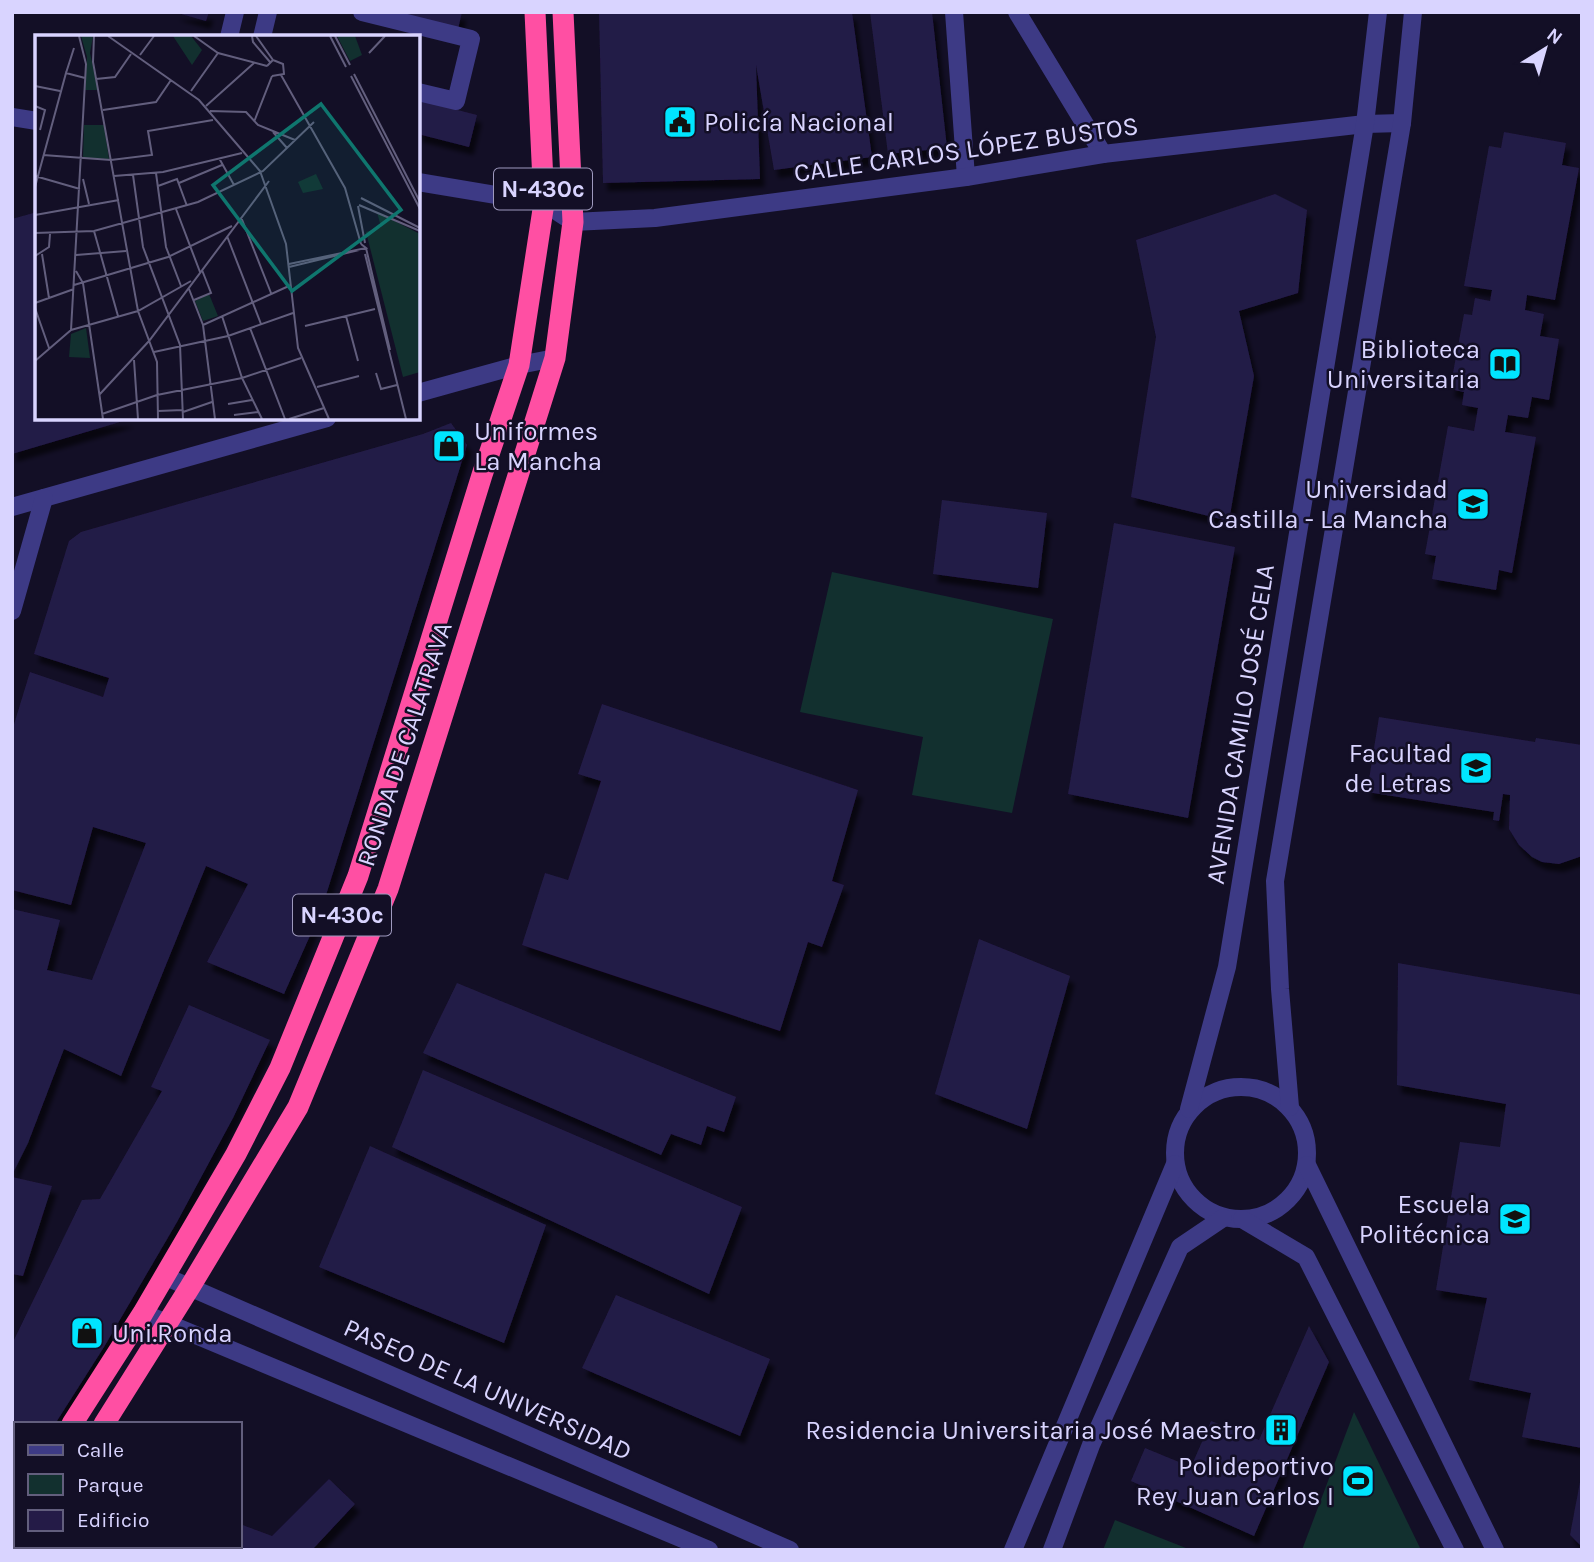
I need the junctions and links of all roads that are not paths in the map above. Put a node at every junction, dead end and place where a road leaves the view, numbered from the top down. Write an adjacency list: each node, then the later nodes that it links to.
1 (235, 12): 10 (street)
2 (268, 12): 11 (street)
3 (362, 12): 12 (street)
4 (535, 12): 20 (highway, N-430c)
5 (563, 12): 21 (highway, N-430c)
6 (954, 12): 18 (street)
7 (1017, 12): 17 (street)
8 (1378, 12): 16 (street, AVENIDA CAMILO JOSÉ CELA)
9 (1413, 12): 15 (street)
10 (229, 35)
11 (262, 35)
12 (420, 92)
13 (12, 117): 14 (street)
14 (35, 121)
15 (1402, 123): 16 (street, CALLE CARLOS LÓPEZ BUSTOS); 29 (street)
16 (1365, 124): 17 (street, CALLE CARLOS LÓPEZ BUSTOS); 30 (street, AVENIDA CAMILO JOSÉ CELA)
17 (1103, 154): 18 (street, CALLE CARLOS LÓPEZ BUSTOS)
18 (966, 177): 21 (street, CALLE CARLOS LÓPEZ BUSTOS)
19 (420, 182): 20 (street)
20 (544, 202): 21 (street); 23 (highway, N-430c)
21 (573, 222): 22 (highway, N-430c)
22 (555, 358): 23 (street); 36 (highway, RONDA DE CALATRAVA / N-430c)
23 (519, 365): 24 (street); 35 (highway, RONDA DE CALATRAVA / N-430c)
24 (420, 392)
25 (320, 420): 26 (street)
26 (44, 498): 27 (street); 28 (street)
27 (12, 507)
28 (12, 611)
29 (1290, 1107): 30 (street); 32 (street)
30 (1189, 1110): 31 (street)
31 (1175, 1164): 33 (street); 43 (street)
32 (1307, 1165): 34 (street); 46 (street)
33 (1223, 1217): 34 (street); 44 (street)
34 (1242, 1219): 45 (street)
35 (164, 1276): 36 (street, PASEO DE LA UNIVERSIDAD); 37 (highway, RONDA DE CALATRAVA / N-430c)
36 (190, 1287): 38 (highway, RONDA DE CALATRAVA / N-430c); 42 (street, PASEO DE LA UNIVERSIDAD)
37 (143, 1312): 38 (street); 39 (highway, RONDA DE CALATRAVA / N-430c)
38 (168, 1323): 40 (highway, RONDA DE CALATRAVA / N-430c); 41 (street)
39 (73, 1422)
40 (105, 1422)
41 (709, 1550)
42 (790, 1550)
43 (1013, 1550)
44 (1052, 1550)
45 (1455, 1550)
46 (1495, 1550)

